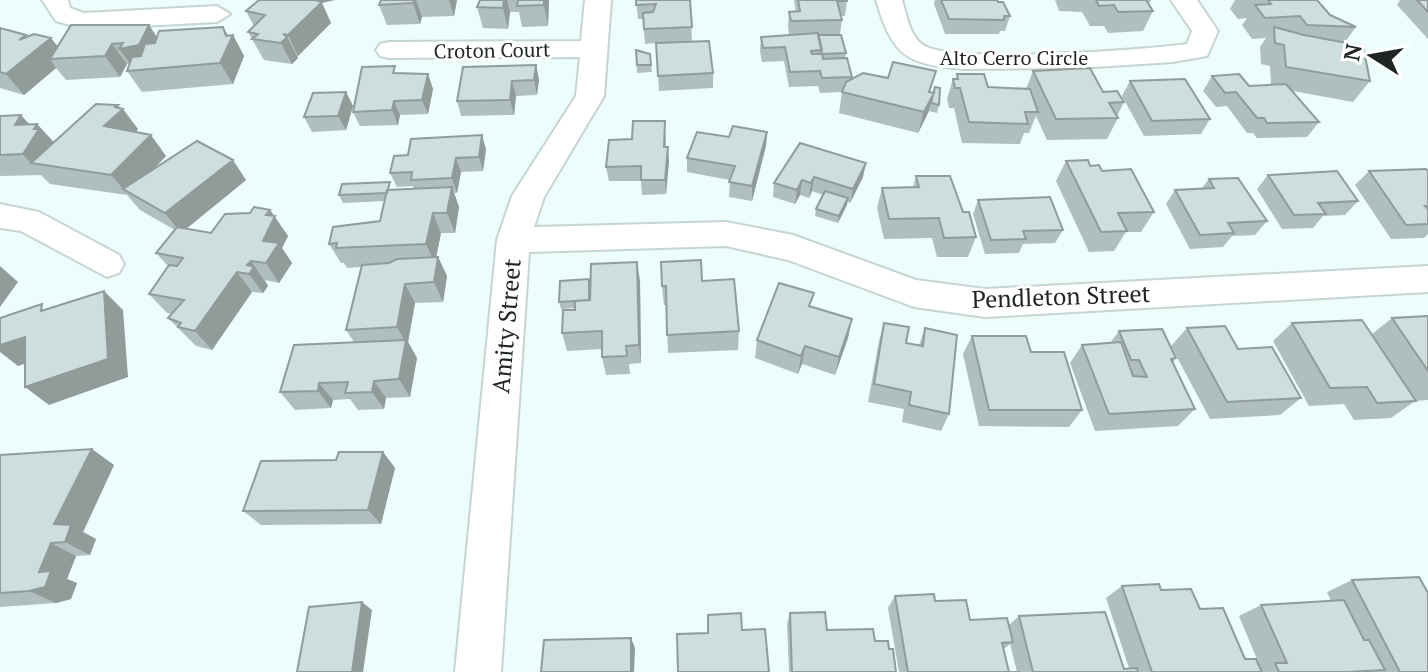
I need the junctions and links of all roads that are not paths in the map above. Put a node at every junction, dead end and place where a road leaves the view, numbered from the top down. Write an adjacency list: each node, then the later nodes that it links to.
1 (55, 0): 5 (street)
2 (598, 0): 6 (street, Amity Street)
3 (889, 0): 4 (street, Alto Cerro Circle)
4 (1184, 0)
5 (217, 14)
6 (596, 49): 7 (street, Croton Court); 9 (street, Amity Street)
7 (389, 50)
8 (0, 216): 10 (street)
9 (513, 240): 11 (street, Pendleton Street); 12 (street, Amity Street)
10 (107, 264)
11 (1428, 279)
12 (478, 672)

